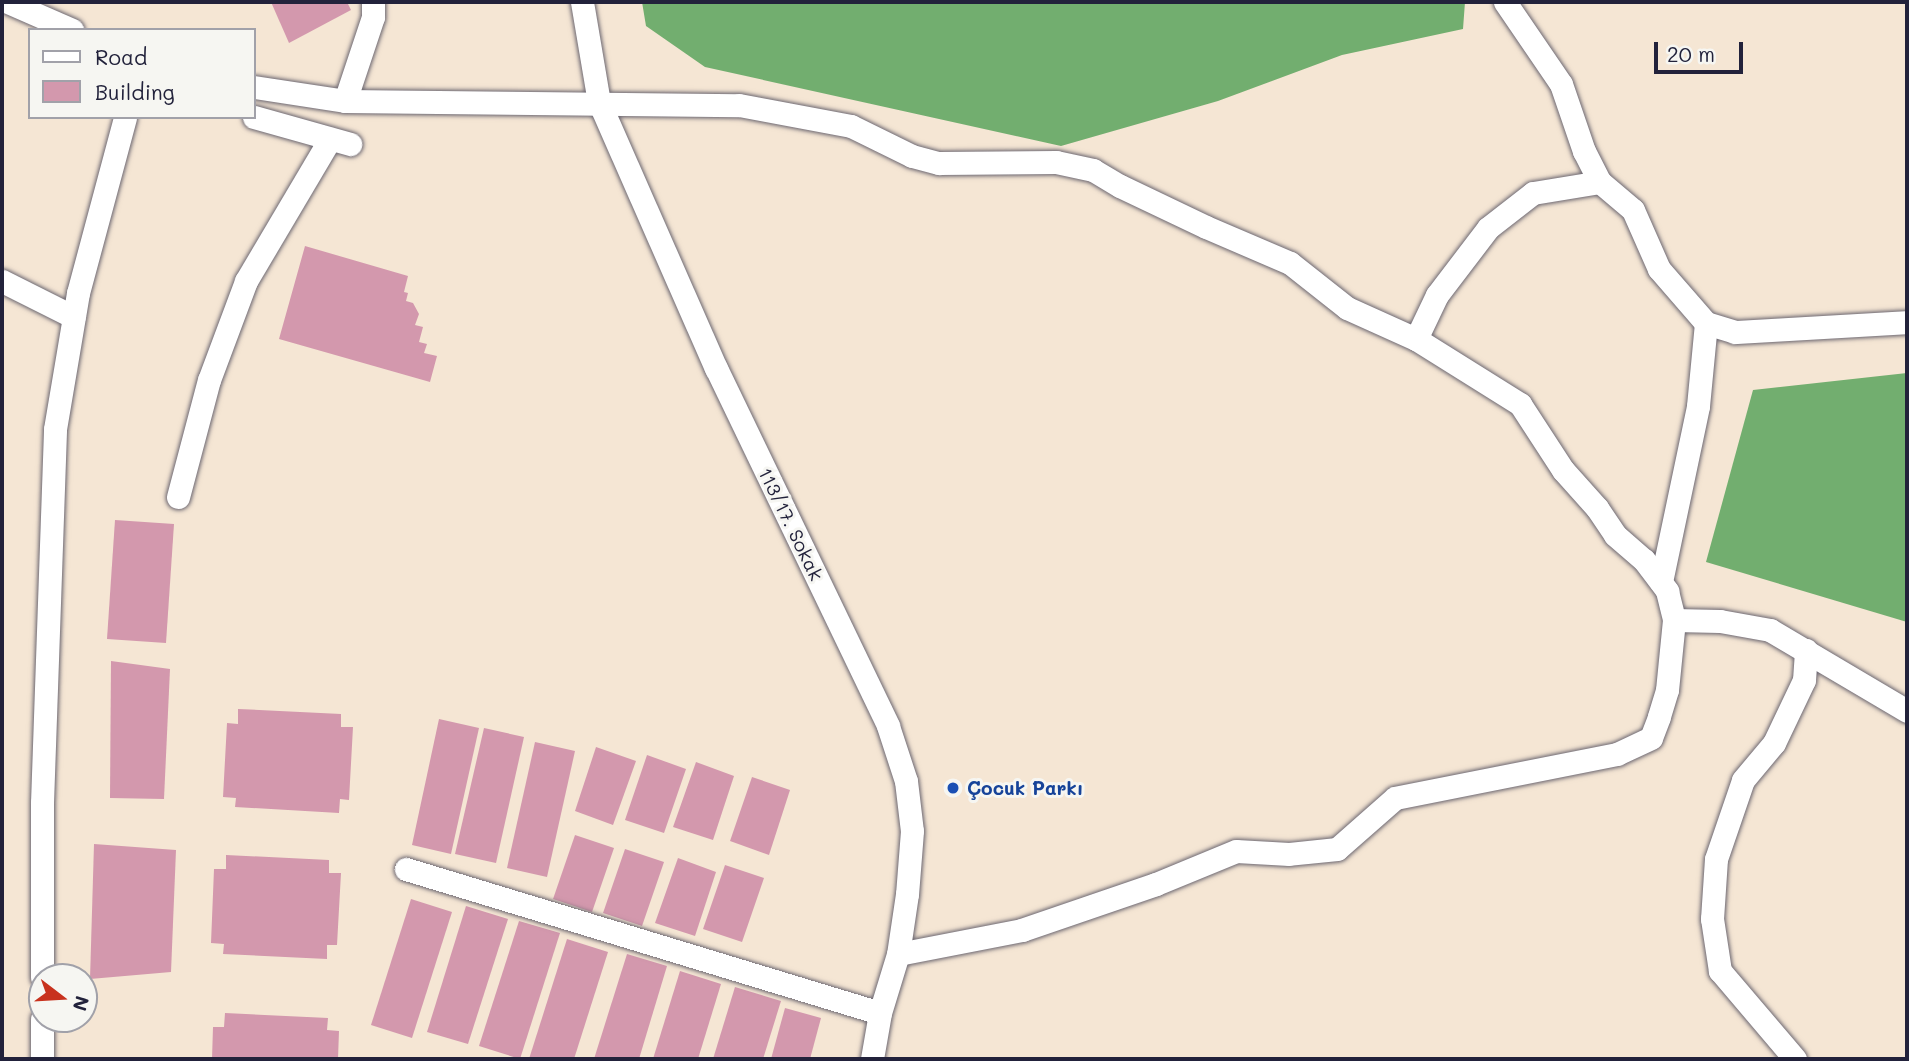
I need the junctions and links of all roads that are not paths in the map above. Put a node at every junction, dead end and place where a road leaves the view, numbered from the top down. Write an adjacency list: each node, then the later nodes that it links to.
1 (8, 2): 5 (street)
2 (373, 2): 7 (street)
3 (582, 2): 8 (street, 113/17. Sokak)
4 (1505, 2): 11 (street)
5 (67, 28)
6 (256, 87): 7 (street)
7 (345, 101): 8 (street)
8 (599, 102): 16 (street); 23 (street, 113/17. Sokak)
9 (256, 118): 17 (street)
10 (124, 119): 13 (street)
11 (1600, 182): 15 (street); 16 (street)
12 (2, 281): 13 (street)
13 (74, 317): 24 (street)
14 (1907, 322): 15 (street)
15 (1706, 323): 18 (street)
16 (1416, 339): 18 (street)
17 (177, 497)
18 (1661, 582): 19 (street)
19 (1674, 620): 20 (street); 23 (street)
20 (1806, 650): 21 (street); 29 (street)
21 (1907, 712)
22 (406, 869): 25 (street)
23 (898, 954): 25 (street, 113/17. Sokak)
24 (42, 963)
25 (880, 1013): 28 (street, 113/17. Sokak)
26 (42, 1033): 27 (street)
27 (42, 1059)
28 (872, 1059)
29 (1795, 1059)

